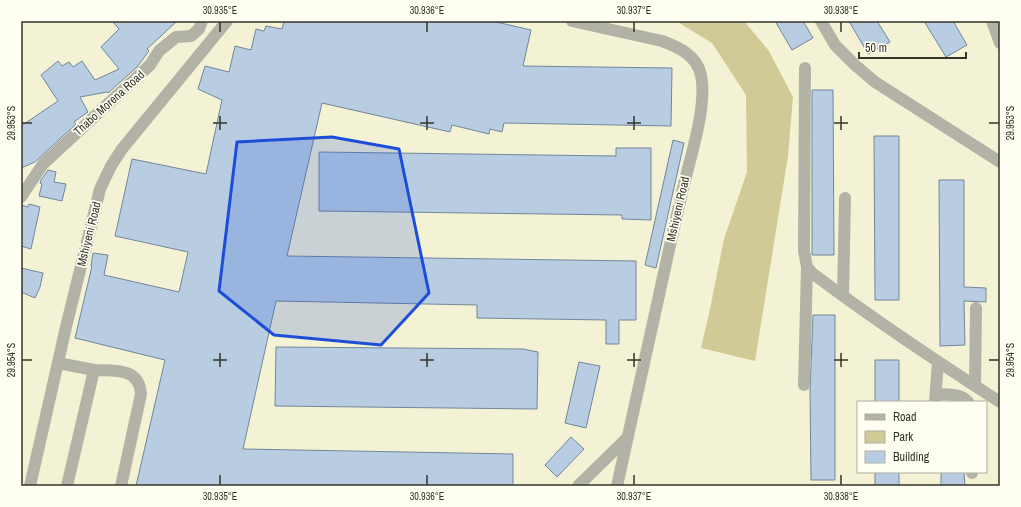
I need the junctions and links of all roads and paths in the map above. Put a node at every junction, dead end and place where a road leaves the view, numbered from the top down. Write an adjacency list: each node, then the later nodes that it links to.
1 (202, 21): 9 (street, Thabo Morena Road)
2 (227, 21): 15 (street, Mshiyeni Road)
3 (572, 21): 22 (street, Mshiyeni Road)
4 (821, 21): 8 (street)
5 (992, 21): 6 (street)
6 (1000, 43)
7 (805, 68): 11 (street)
8 (1000, 162)
9 (21, 197)
10 (845, 198): 12 (street)
11 (807, 266): 12 (street); 17 (street)
12 (843, 296): 14 (street)
13 (976, 308): 18 (street)
14 (938, 362): 18 (street); 19 (street)
15 (58, 363): 16 (street); 23 (street, Mshiyeni Road)
16 (94, 370): 24 (street); 25 (street)
17 (804, 386)
18 (975, 386): 21 (street)
19 (935, 398): 20 (street)
20 (968, 401)
21 (1000, 402)
22 (628, 436): 26 (street); 27 (street, Mshiyeni Road)
23 (30, 486)
24 (67, 486)
25 (121, 486)
26 (578, 486)
27 (617, 486)

